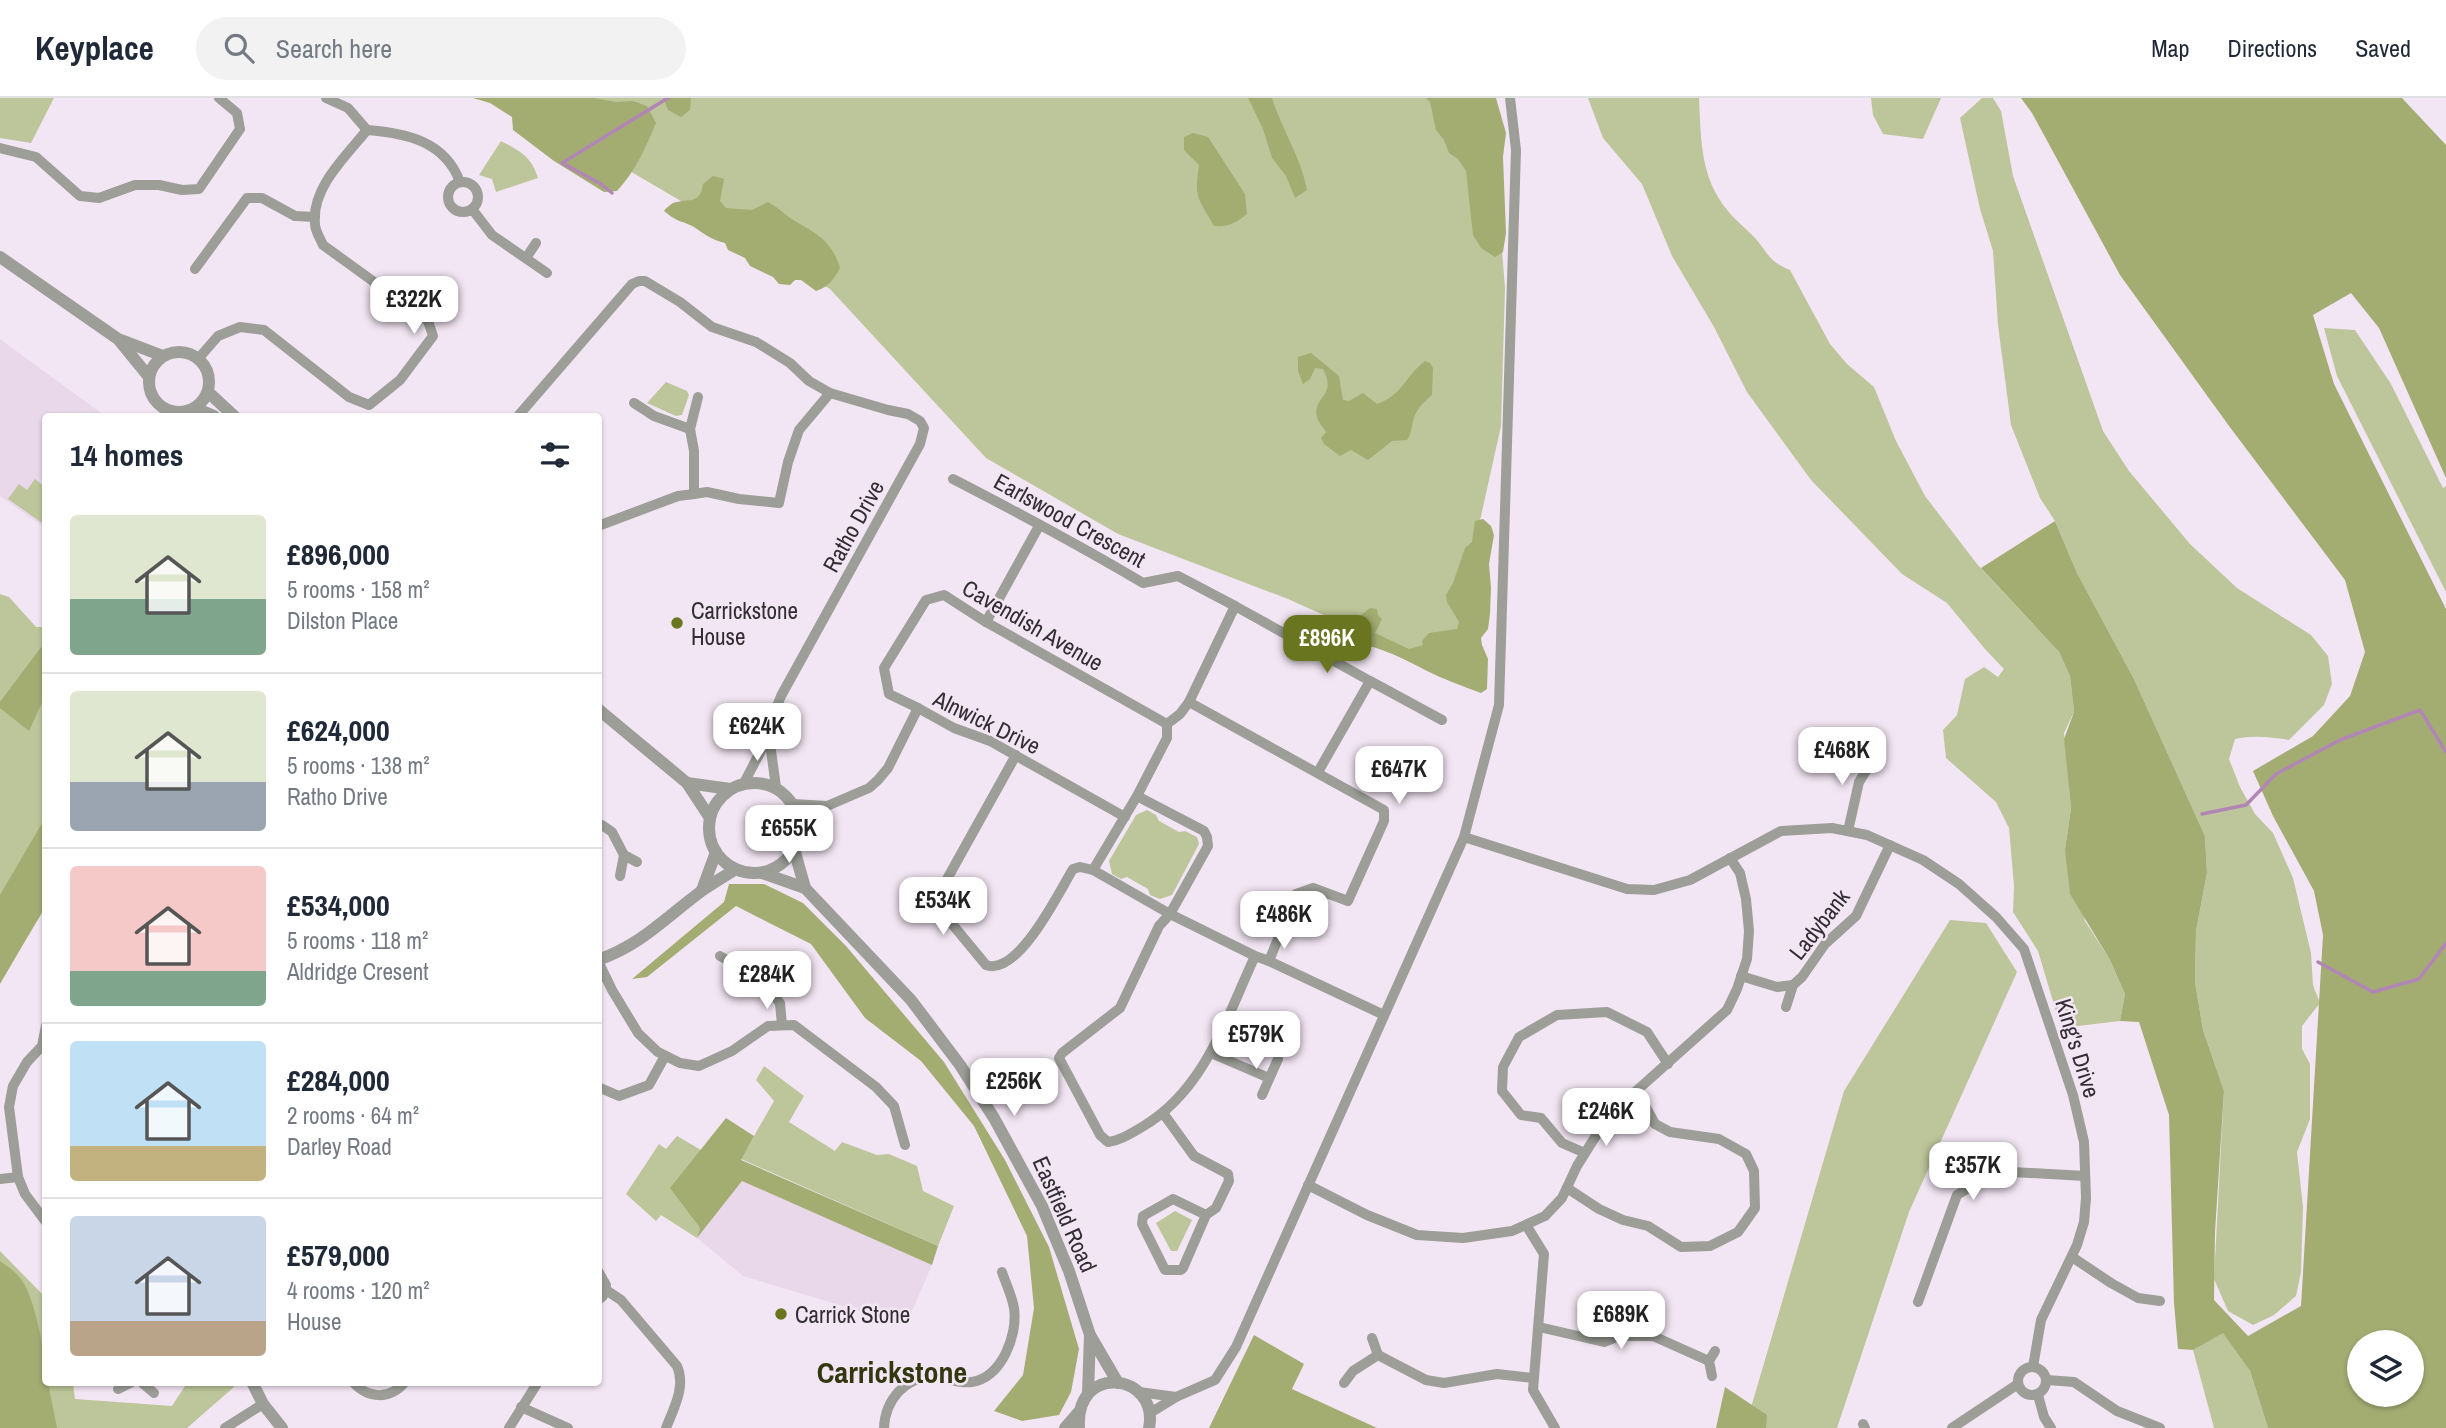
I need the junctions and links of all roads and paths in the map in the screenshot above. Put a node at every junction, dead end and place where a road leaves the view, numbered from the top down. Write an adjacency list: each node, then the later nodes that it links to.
1 (219, 98): 5 (street)
2 (326, 98): 4 (street)
3 (1510, 98): 57 (street)
4 (367, 130): 6 (street); 8 (street)
5 (0, 148)
6 (460, 182): 7 (street); 7 (street)
7 (472, 209): 11 (street)
8 (315, 217): 12 (street); 16 (street)
9 (536, 243): 11 (street)
10 (0, 257): 14 (street)
11 (526, 258): 13 (street)
12 (195, 269)
13 (547, 274)
14 (118, 339): 15 (street); 17 (street)
15 (163, 356): 16 (street); 17 (street)
16 (198, 359): 18 (street)
17 (149, 377): 22 (street)
18 (208, 391): 22 (street); 24 (street)
19 (830, 393): 25 (street, Ratho Drive); 28 (street); 39 (street, Ratho Drive)
20 (698, 397): 26 (street)
21 (634, 403): 26 (street)
22 (195, 408): 23 (street)
23 (208, 413)
24 (231, 413)
25 (521, 413)
26 (691, 429): 28 (street)
27 (953, 479): 30 (street, Earlswood Crescent)
28 (694, 494): 29 (street)
29 (602, 524)
30 (1039, 526): 31 (street, Earlswood Crescent); 32 (street)
31 (1235, 606): 33 (street, Earlswood Crescent); 34 (street)
32 (986, 622): 35 (street, Cavendish Avenue); 38 (street, Cavendish Avenue)
33 (1370, 681): 37 (street, Earlswood Crescent); 44 (street)
34 (1189, 702): 38 (street); 44 (street)
35 (918, 708): 40 (street, Alnwick Drive); 51 (street, Alnwick Drive)
36 (602, 712): 45 (street)
37 (1442, 720)
38 (1167, 724): 49 (street)
39 (769, 735): 46 (street, Ratho Drive); 47 (street, Ratho Drive)
40 (1016, 755): 52 (street, Alnwick Drive); 65 (street)
41 (1874, 758): 43 (street)
42 (1850, 763): 43 (street)
43 (1866, 771): 55 (street)
44 (1318, 772): 74 (street)
45 (687, 783): 48 (street); 53 (street)
46 (744, 783): 47 (street); 48 (street)
47 (776, 787): 50 (street)
48 (730, 789): 53 (street)
49 (1137, 796): 52 (street); 70 (street)
50 (793, 804): 51 (street); 56 (street)
51 (827, 806): 56 (street)
52 (1125, 817): 65 (street)
53 (710, 818): 60 (street)
54 (602, 825): 61 (street)
55 (1848, 831): 58 (street, King's Drive); 62 (street, King's Drive)
56 (800, 832): 59 (street)
57 (1464, 837): 62 (street, King's Drive); 79 (street)
58 (1890, 845): 77 (street, Ladybank); 93 (street, King's Drive)
59 (794, 849): 66 (street); 68 (street, Eastfield Road)
60 (716, 852): 64 (street); 69 (street)
61 (624, 855): 63 (street); 67 (street)
62 (1730, 859): 76 (street)
63 (637, 862)
64 (736, 869): 66 (street); 69 (street)
65 (1093, 870): 70 (street)
66 (762, 873): 68 (street, Eastfield Road)
67 (620, 876)
68 (805, 888): 109 (street, Eastfield Road)
69 (702, 890): 73 (street)
70 (1170, 914): 72 (street); 90 (street)
71 (720, 956): 80 (street)
72 (1255, 956): 74 (street); 82 (street)
73 (602, 959)
74 (1269, 961): 79 (street)
75 (602, 969): 83 (street)
76 (1741, 976): 77 (street, Ladybank); 85 (street)
77 (1793, 985): 78 (street, Ladybank)
78 (1786, 1007)
79 (1384, 1015): 96 (street)
80 (782, 1026): 83 (street); 91 (street)
81 (42, 1049): 94 (street)
82 (1211, 1053): 86 (street); 90 (street)
83 (665, 1056): 87 (street)
84 (1278, 1059): 86 (street)
85 (1668, 1064): 88 (street); 92 (street)
86 (1269, 1078): 89 (street)
87 (602, 1089)
88 (1637, 1091): 92 (street); 97 (street)
89 (1262, 1096)
90 (1163, 1113): 98 (street)
91 (905, 1144)
92 (1585, 1153): 97 (street)
93 (2085, 1176): 101 (street, King's Drive); 107 (street)
94 (18, 1177): 95 (street); 99 (street)
95 (0, 1179)
96 (1308, 1185): 100 (street); 132 (street)
97 (1567, 1188): 100 (street)
98 (1206, 1214): 98 (street)
99 (42, 1217)
100 (1526, 1225): 108 (street)
101 (2072, 1257): 106 (street); 114 (street, King's Drive)
102 (1002, 1272): 142 (street)
103 (602, 1276): 104 (street)
104 (606, 1290): 105 (street); 141 (street)
105 (602, 1295)
106 (2160, 1301)
107 (1918, 1302)
108 (1539, 1327): 113 (street); 116 (street)
109 (1090, 1335): 118 (street, Eastfield Road); 130 (street, Eastfield Road)
110 (1372, 1338): 112 (street)
111 (1715, 1351): 113 (street)
112 (1378, 1354): 116 (street); 119 (street)
113 (1709, 1361): 115 (street)
114 (2033, 1367): 117 (street); 120 (street)
115 (1712, 1376)
116 (1533, 1378): 146 (street)
117 (2047, 1380): 131 (street); 149 (street)
118 (1118, 1382): 128 (street); 130 (street)
119 (1344, 1384)
120 (2018, 1384): 131 (street); 147 (street)
121 (124, 1386): 127 (street)
122 (146, 1386): 129 (street)
123 (254, 1386): 133 (street)
124 (357, 1386): 125 (street)
125 (400, 1386)
126 (535, 1386): 134 (street)
127 (118, 1389)
128 (1139, 1392): 132 (street); 136 (street)
129 (154, 1393)
130 (1088, 1393): 135 (street)
131 (2038, 1395): 148 (street)
132 (1176, 1397): 136 (street)
133 (264, 1404): 137 (street); 138 (street)
134 (521, 1408): 139 (street); 140 (street)
135 (1078, 1413): 143 (street); 144 (street)
136 (1150, 1413): 145 (street)
137 (225, 1428)
138 (282, 1428)
139 (509, 1428)
140 (568, 1428)
141 (666, 1428)
142 (884, 1428)
143 (1065, 1428)
144 (1079, 1428)
145 (1149, 1428)
146 (1555, 1428)
147 (1952, 1428)
148 (2051, 1428)
149 (2160, 1428)

